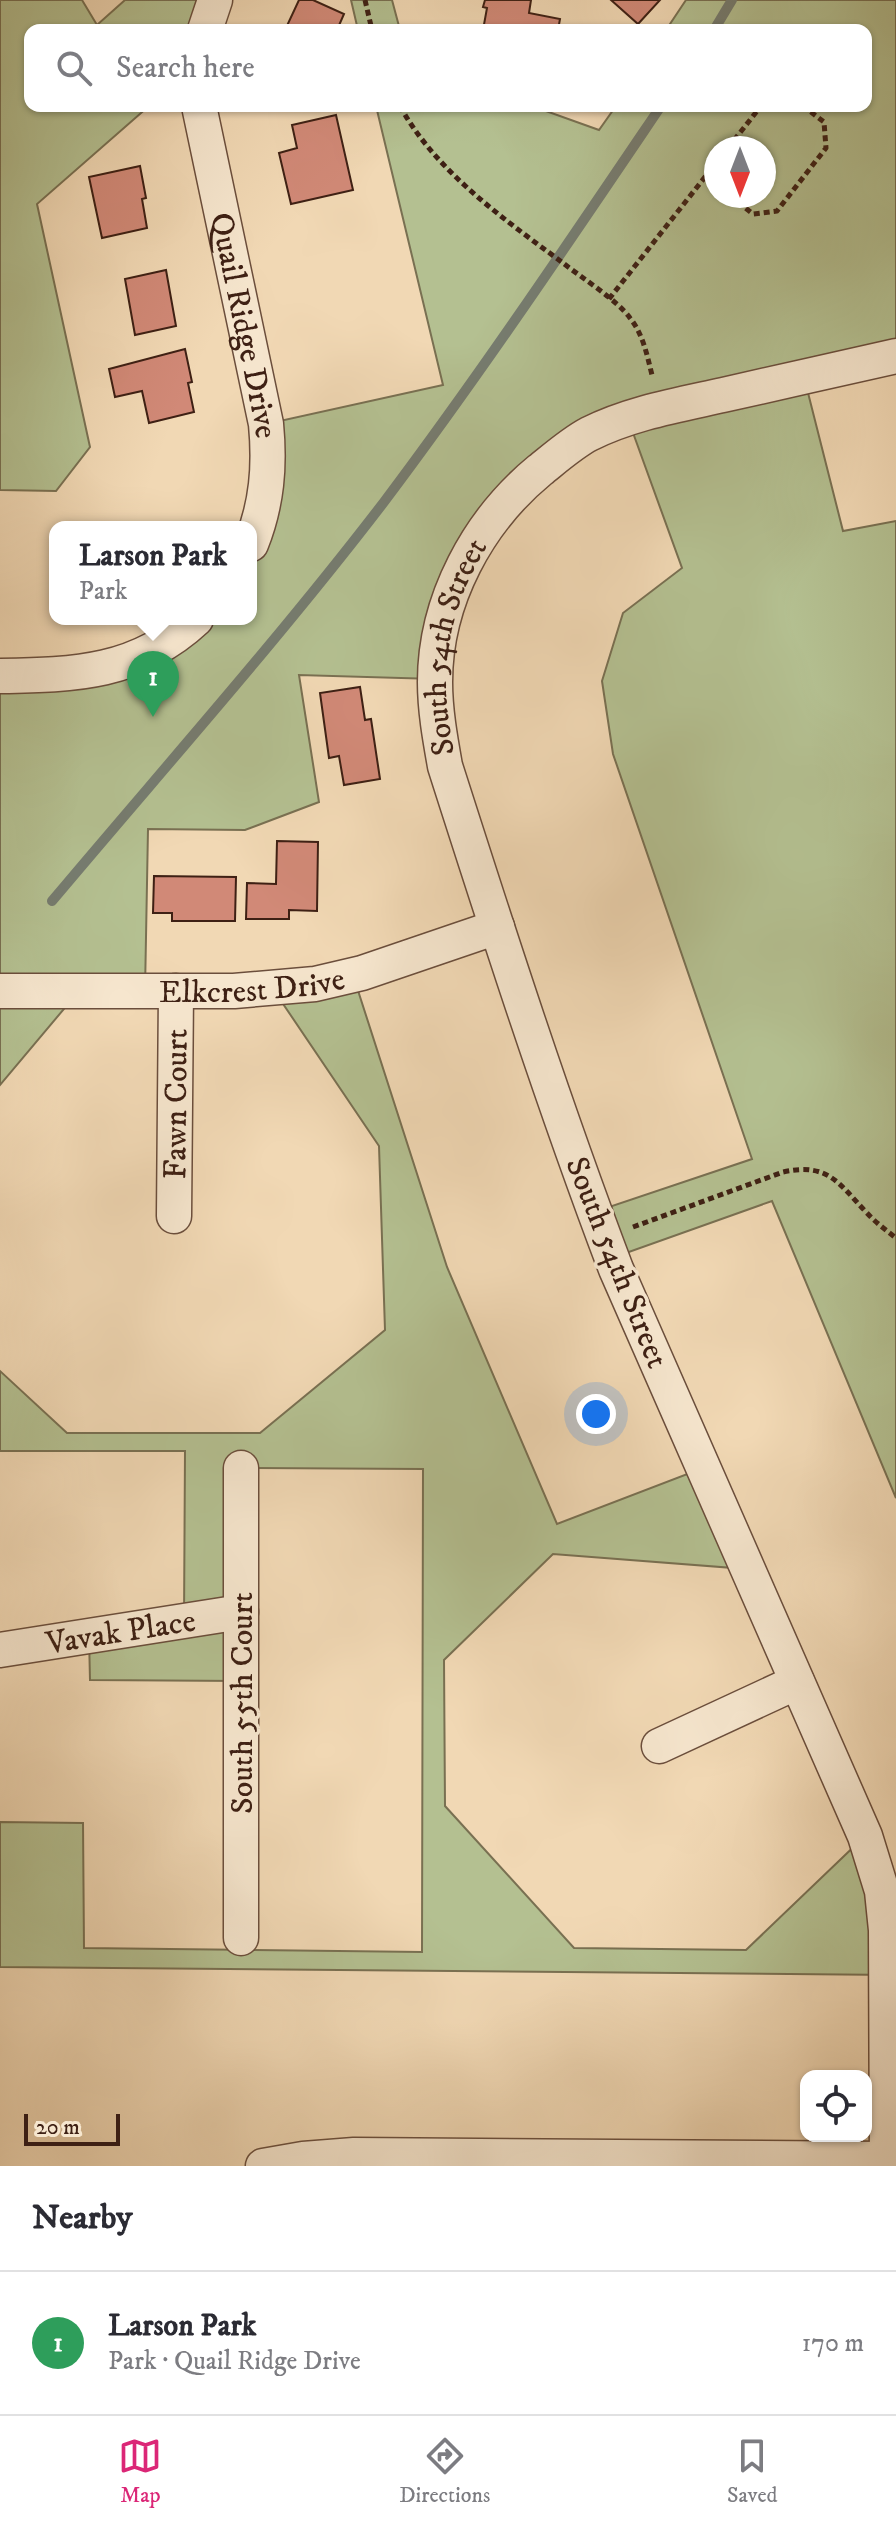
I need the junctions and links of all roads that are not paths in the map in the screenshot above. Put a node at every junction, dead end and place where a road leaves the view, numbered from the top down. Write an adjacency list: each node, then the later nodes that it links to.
1 (215, 0): 2 (street)
2 (207, 24)
3 (200, 112): 5 (street, Quail Ridge Drive)
4 (896, 356): 8 (street, South 54th Street)
5 (257, 524)
6 (189, 625): 7 (street)
7 (0, 676)
8 (497, 927): 10 (street, Elkcrest Drive); 15 (street, South 54th Street)
9 (0, 991): 10 (street, Elkcrest Drive)
10 (176, 991): 11 (street, Fawn Court)
11 (174, 1216)
12 (241, 1468): 13 (street, South 55th Court)
13 (241, 1612): 14 (street, Vavak Place); 17 (street, South 55th Court)
14 (0, 1650)
15 (797, 1682): 16 (street); 18 (street, South 54th Street)
16 (659, 1746)
17 (241, 1938)
18 (887, 2162): 19 (street)
19 (263, 2166)

